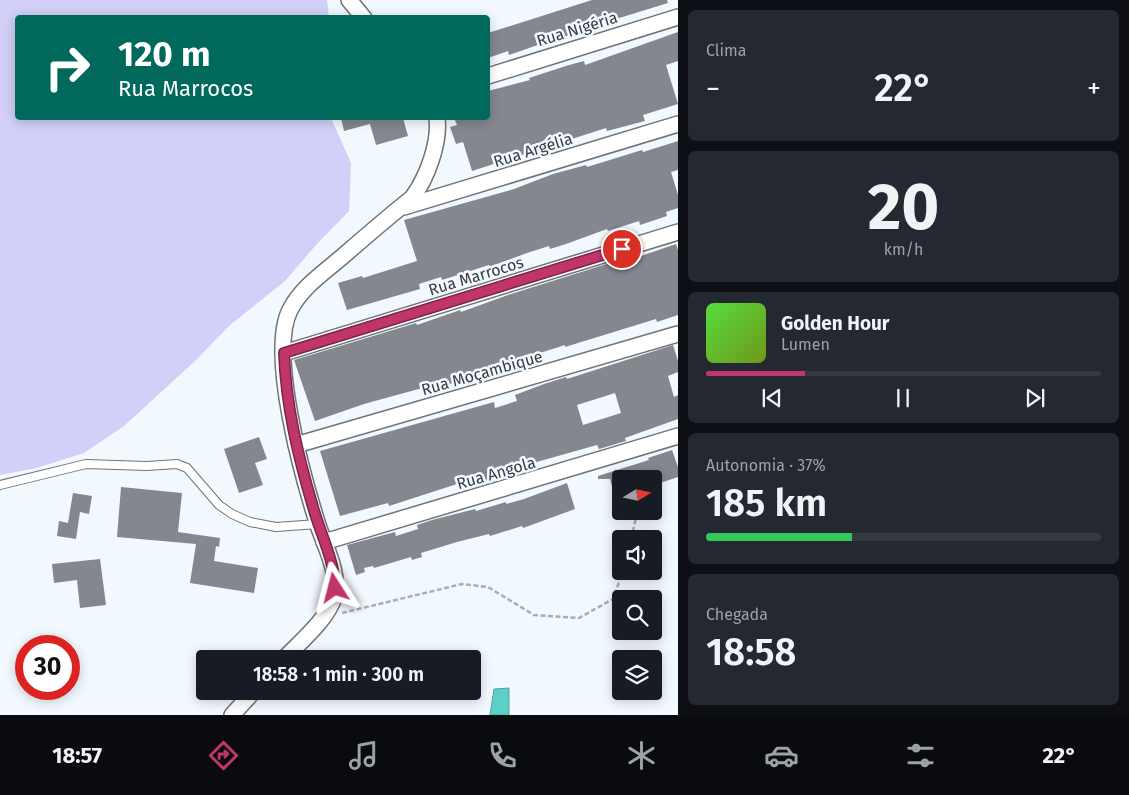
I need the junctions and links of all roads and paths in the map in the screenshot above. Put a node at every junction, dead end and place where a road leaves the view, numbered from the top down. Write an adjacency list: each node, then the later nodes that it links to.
1 (349, 0): 2 (street)
2 (362, 15)
3 (678, 17): 4 (street, Rua Nigéria)
4 (490, 75)
5 (437, 120): 7 (street)
6 (678, 124): 7 (street, Rua Argélia)
7 (398, 209): 10 (street)
8 (678, 232): 10 (street, Rua Marrocos)
9 (678, 334): 12 (street, Rua Moçambique)
10 (284, 353): 12 (street)
11 (678, 436): 15 (street, Rua Angola)
12 (296, 446): 14 (street)
13 (0, 485): 14 (lane)
14 (318, 524): 15 (street)
15 (324, 542): 17 (street)
16 (620, 580): 17 (path)
17 (323, 618): 18 (street)
18 (293, 650)
19 (245, 700): 20 (street)
20 (231, 714)

